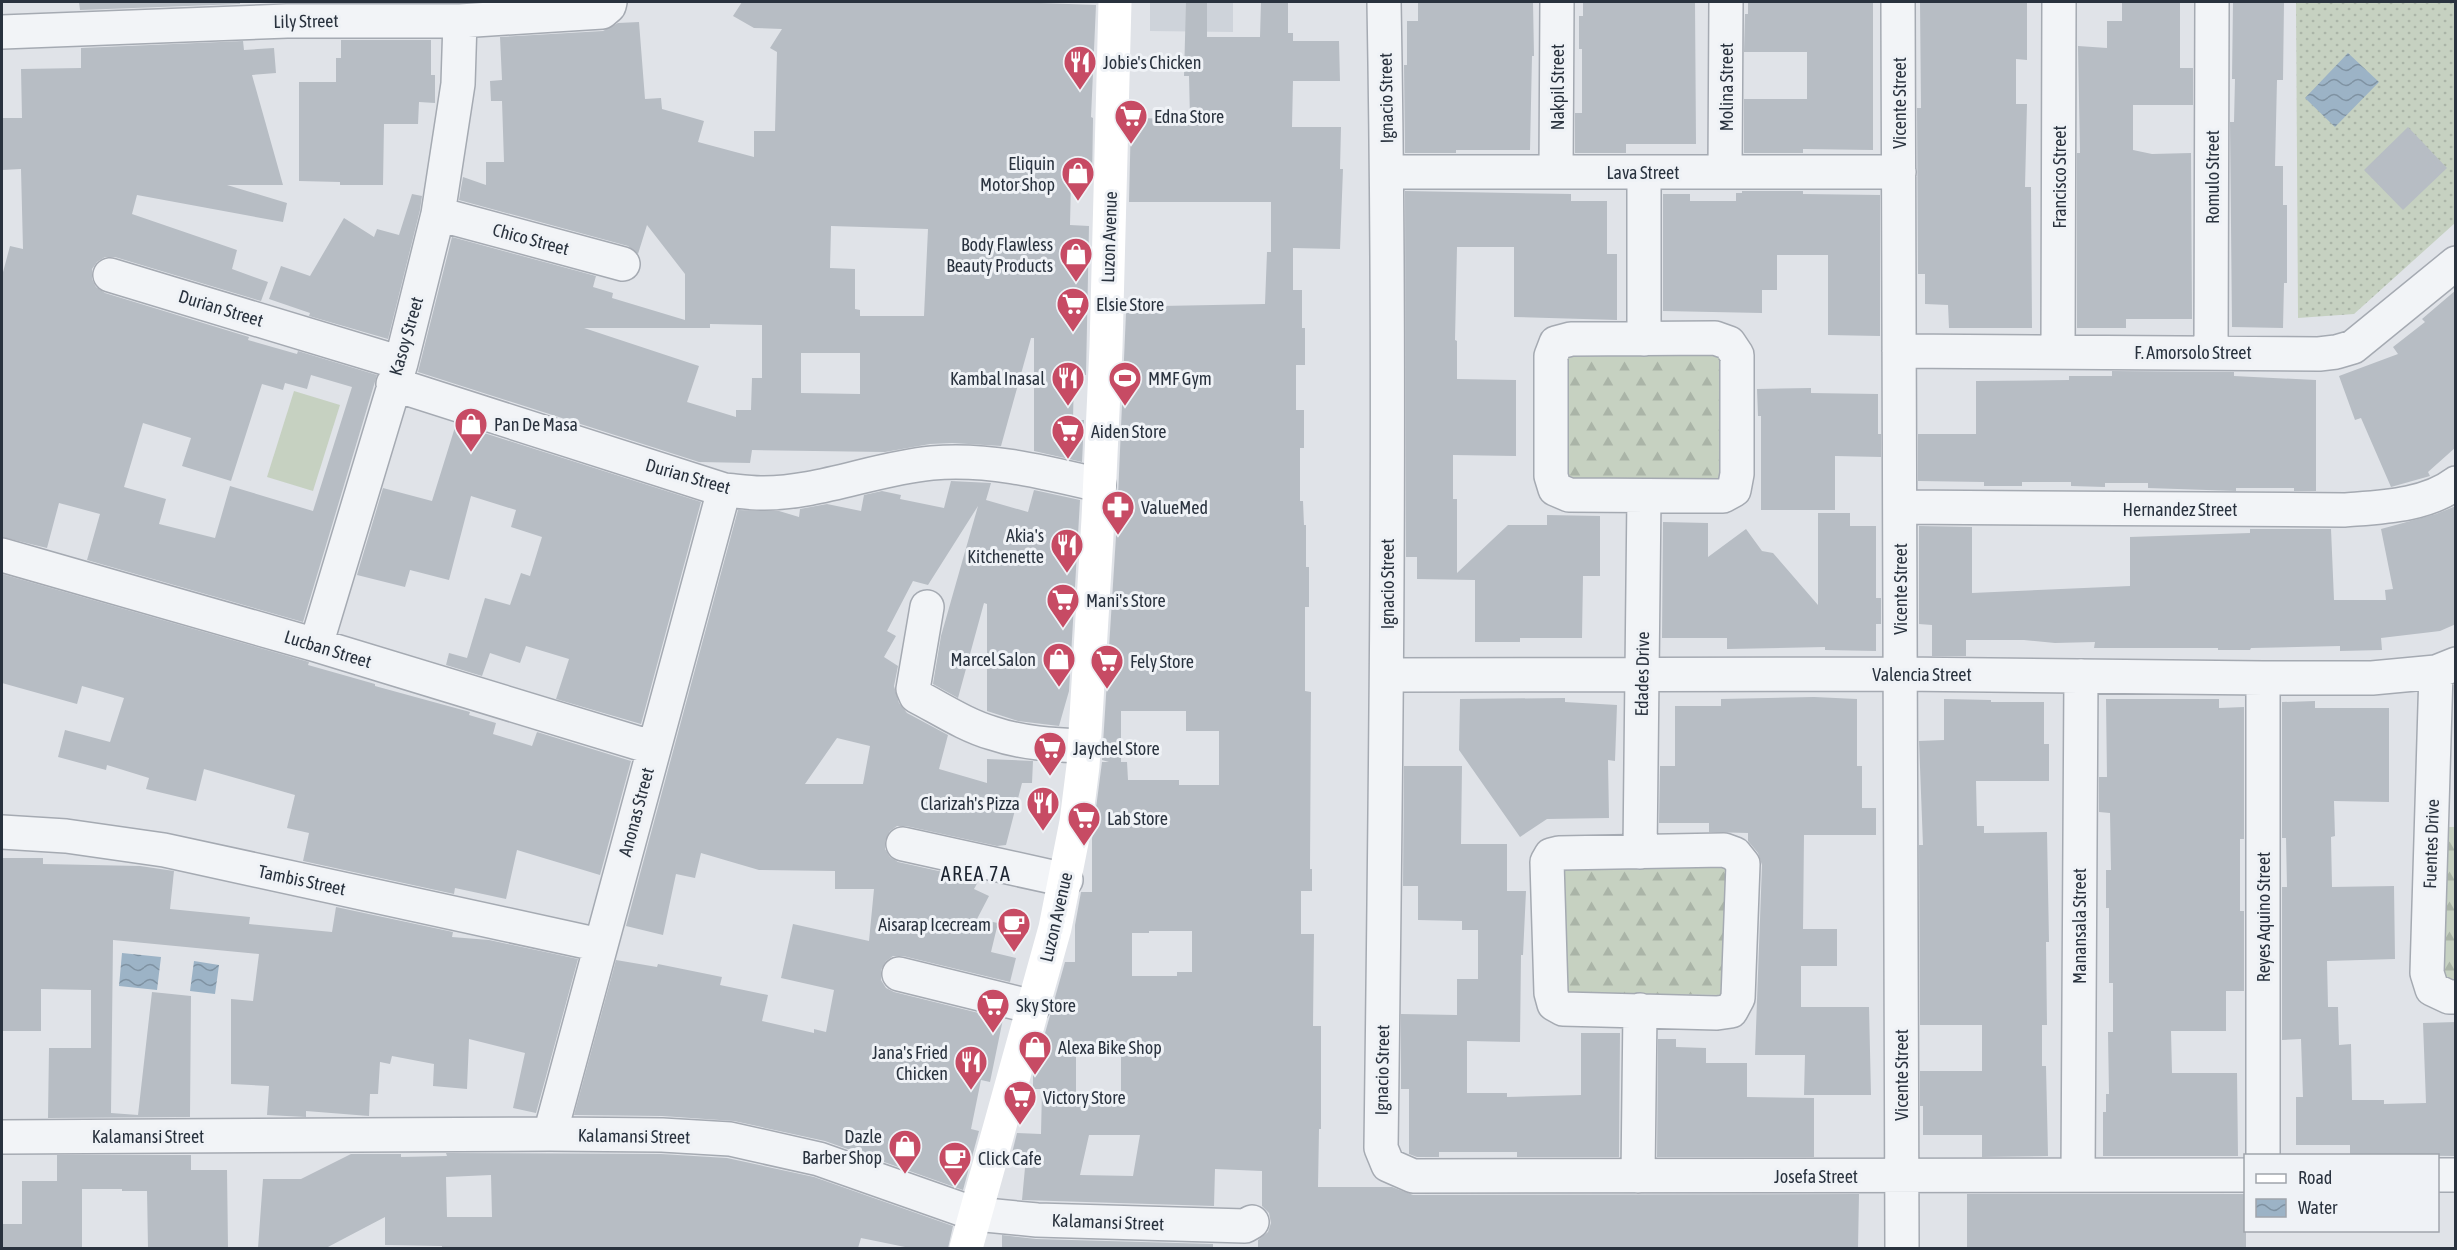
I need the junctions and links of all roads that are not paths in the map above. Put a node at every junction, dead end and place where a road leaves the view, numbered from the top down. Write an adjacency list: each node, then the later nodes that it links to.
1 (1115, 2): 26 (main road, Luzon Avenue)
2 (1384, 2): 11 (street, Ignacio Street)
3 (1557, 2): 12 (street, Nakpil Street)
4 (1726, 2): 14 (street, Molina Street)
5 (1898, 2): 15 (street, Vicente Street)
6 (2059, 2): 22 (street, Francisco Street)
7 (2212, 2): 23 (street, Romulo Street)
8 (609, 4): 9 (street, Lily Street)
9 (460, 21): 10 (street, Lily Street); 16 (street, Kasoy Street)
10 (2, 32)
11 (1387, 172): 12 (street, Lava Street); 36 (street, Ignacio Street)
12 (1556, 172): 13 (street, Lava Street)
13 (1644, 172): 14 (street, Lava Street); 20 (street)
14 (1725, 172): 15 (street, Lava Street)
15 (1899, 172): 21 (street, Vicente Street)
16 (438, 213): 18 (street, Chico Street); 24 (street, Kasoy Street)
17 (2456, 263): 23 (street, F. Amorsolo Street)
18 (623, 264)
19 (110, 274): 24 (street, Durian Street)
20 (1644, 339): 28 (street); 28 (street)
21 (1899, 351): 22 (street, F. Amorsolo Street); 29 (street, Vicente Street)
22 (2058, 352): 23 (street, F. Amorsolo Street)
23 (2211, 352)
24 (397, 373): 27 (street, Durian Street); 32 (street, Kasoy Street)
25 (2456, 483): 29 (street, Hernandez Street)
26 (1099, 486): 27 (street, Durian Street); 39 (main road, Luzon Avenue)
27 (724, 490): 40 (street, Anonas Street)
28 (1644, 496): 34 (street, Edades Drive)
29 (1900, 507): 35 (street, Vicente Street)
30 (2, 555): 32 (street, Lucban Street)
31 (927, 607): 39 (street)
32 (316, 645): 40 (street, Lucban Street)
33 (2446, 668): 38 (street, Valencia Street); 47 (street, Fuentes Drive)
34 (1641, 674): 35 (street, Valencia Street); 36 (street, Valencia Street); 43 (street, Edades Drive)
35 (1900, 674): 37 (street, Valencia Street); 59 (street, Vicente Street)
36 (1387, 675): 53 (street, Ignacio Street)
37 (2080, 676): 38 (street, Valencia Street); 54 (street, Manansala Street)
38 (2263, 678): 52 (street, Reyes Aquino Street)
39 (1084, 746): 44 (main road, Luzon Avenue)
40 (654, 748): 45 (street, Anonas Street)
41 (2, 832): 45 (street, Tambis Street)
42 (903, 844): 44 (street)
43 (1640, 852): 49 (street); 49 (street)
44 (1066, 880): 48 (main road, Luzon Avenue)
45 (600, 945): 50 (street, Anonas Street)
46 (899, 974): 48 (street)
47 (2456, 997)
48 (1033, 1007): 60 (main road, Luzon Avenue)
49 (1640, 1010): 58 (street)
50 (550, 1134): 51 (street, Kalamansi Street); 60 (street, Kalamansi Street)
51 (2, 1137)
52 (2263, 1154)
53 (1388, 1166): 58 (street, Josefa Street)
54 (2078, 1175): 55 (street, Josefa Street); 59 (street, Josefa Street)
55 (2244, 1175)
56 (2439, 1175): 57 (street)
57 (2456, 1175)
58 (1638, 1176): 59 (street, Josefa Street)
59 (1901, 1176): 63 (street, Vicente Street)
60 (975, 1214): 61 (street, Kalamansi Street); 62 (main road, Luzon Avenue)
61 (1252, 1222)
62 (966, 1248)
63 (1902, 1248)

